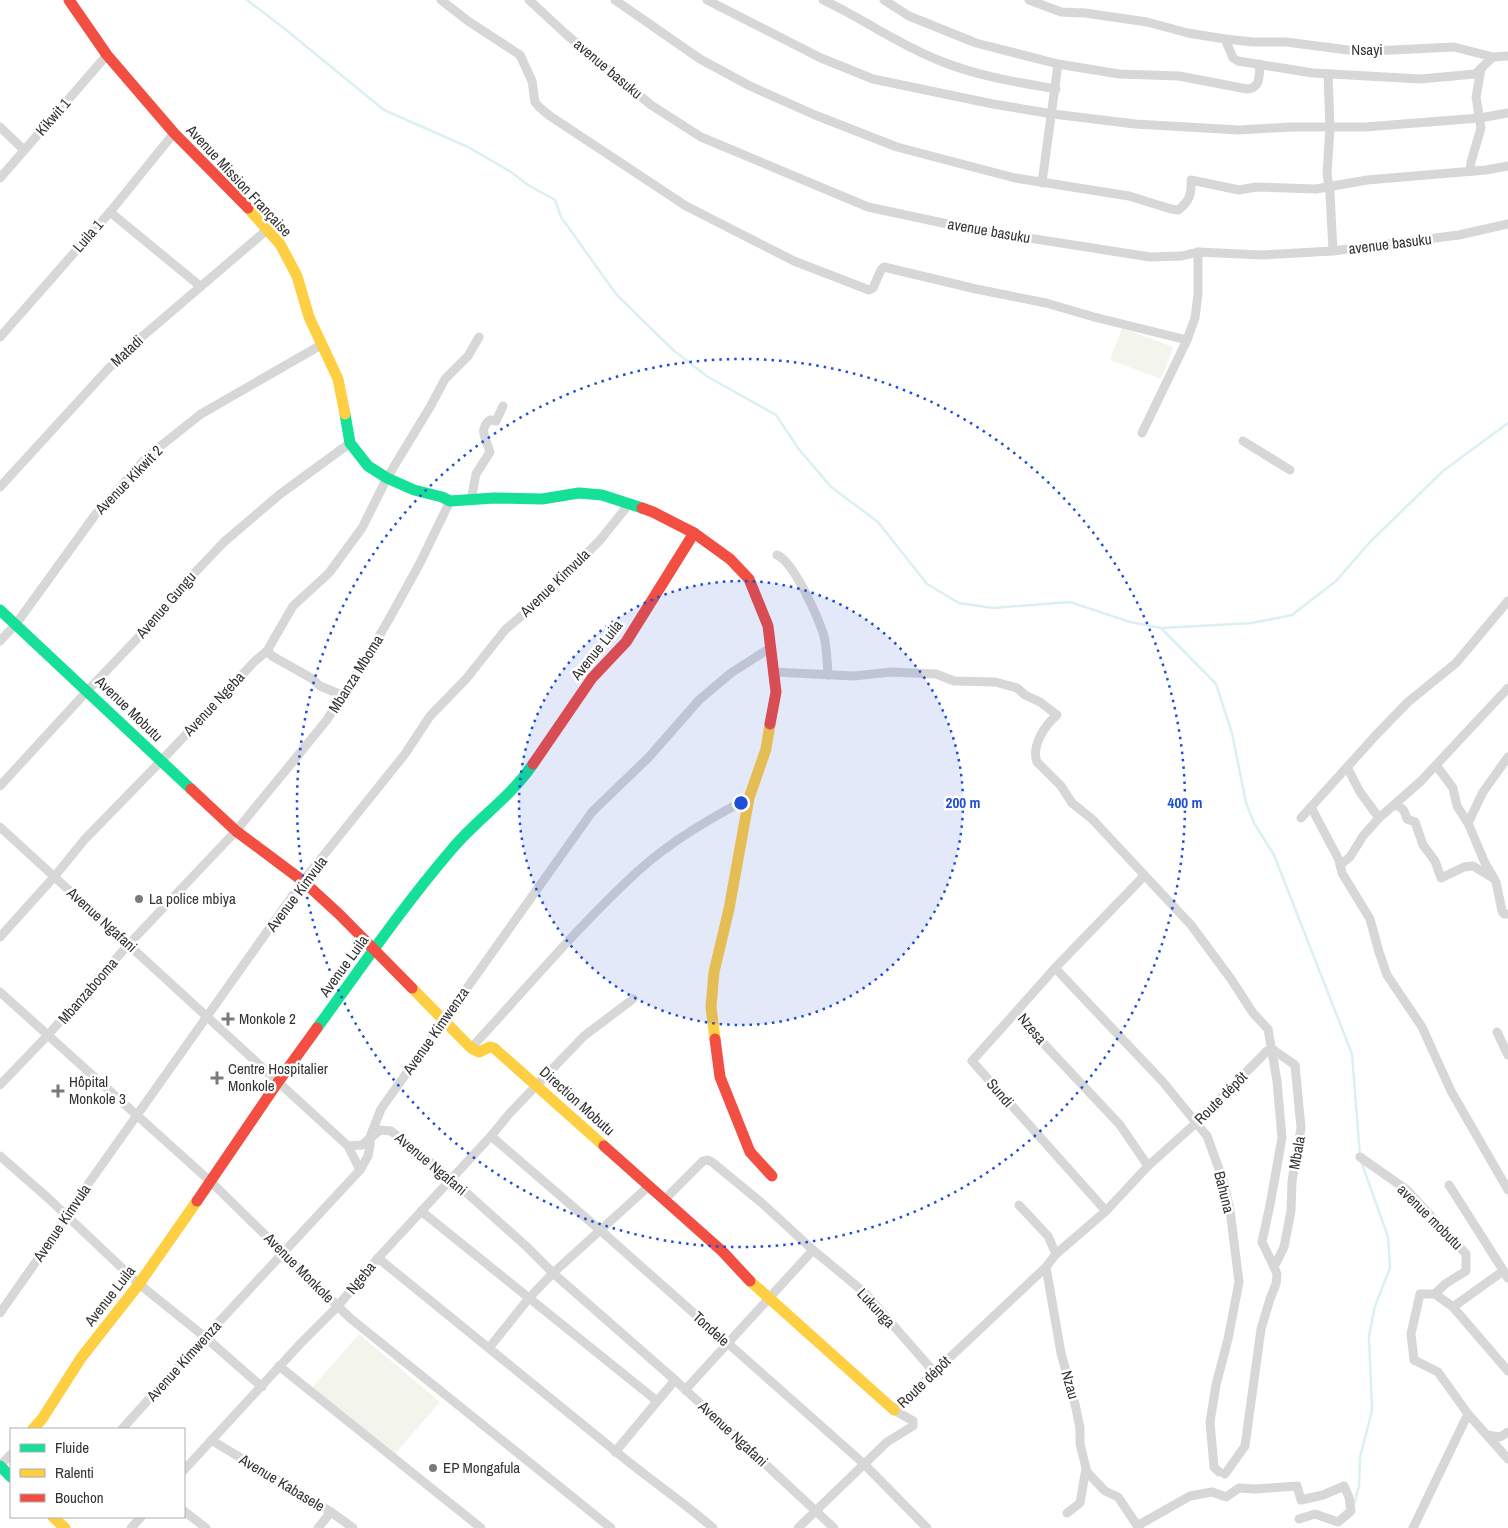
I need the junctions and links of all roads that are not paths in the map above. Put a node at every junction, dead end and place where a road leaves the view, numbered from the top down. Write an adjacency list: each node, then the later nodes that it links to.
1 (69, 0): 10 (main road, Avenue Mission Française)
2 (441, 0): 38 (street)
3 (529, 0): 34 (street, avenue basuku)
4 (614, 0): 28 (street)
5 (707, 0): 19 (street)
6 (823, 0): 17 (street)
7 (884, 0): 13 (street)
8 (1029, 0): 9 (street, Nsayi)
9 (1225, 38): 12 (street, Nsayi); 14 (street)
10 (107, 55): 23 (main road, Avenue Mission Française); 24 (street, Kikwit 1)
11 (1508, 56): 12 (street, Nsayi)
12 (1493, 57): 15 (street)
13 (1058, 64): 14 (street); 17 (street)
14 (1260, 64): 16 (street)
15 (1481, 69): 16 (street); 20 (street)
16 (1328, 74): 22 (street)
17 (1056, 89): 19 (street)
18 (1508, 113): 20 (street)
19 (1052, 114): 22 (street); 28 (street)
20 (1480, 118): 22 (street); 26 (street)
21 (0, 127): 24 (street)
22 (1330, 128): 29 (street)
23 (174, 133): 30 (street, Luila 1); 32 (main road, Avenue Mission Française)
24 (24, 150): 27 (street, Kikwit 1)
25 (1508, 166): 26 (street)
26 (1470, 171): 29 (street)
27 (0, 178)
28 (1042, 183): 29 (street)
29 (1329, 186): 33 (street)
30 (110, 212): 35 (street); 37 (street, Luila 1)
31 (1508, 224): 33 (street, avenue basuku)
32 (268, 229): 35 (street, Matadi); 39 (main road, Avenue Mission Française)
33 (1333, 251): 34 (street, avenue basuku)
34 (1198, 252): 38 (street)
35 (200, 286): 46 (street, Matadi)
36 (479, 337): 45 (street, Avenue Ngeba)
37 (0, 338)
38 (1187, 340): 41 (street)
39 (321, 345): 43 (main road, Avenue Mission Française); 54 (street, Avenue Kikwit 2)
40 (503, 406): 47 (street)
41 (1142, 433)
42 (1243, 441): 44 (street)
43 (350, 443): 45 (main road, Avenue Mission Française); 61 (street, Avenue Gungu)
44 (1290, 470)
45 (387, 478): 48 (main road, Avenue Mission Française); 57 (street, Avenue Ngeba)
46 (0, 487)
47 (471, 500): 48 (main road); 49 (main road)
48 (450, 501): 62 (street, Mbanza Mboma)
49 (629, 504): 50 (main road); 80 (street, Avenue Kimvula)
50 (694, 532): 56 (main road); 84 (main road, Avenue Luila)
51 (777, 555): 59 (street)
52 (1508, 601): 66 (street)
53 (0, 610): 54 (main road, Avenue Mobutu)
54 (16, 624): 55 (street, Avenue Kikwit 2); 61 (main road, Avenue Mobutu)
55 (0, 641)
56 (770, 648): 58 (main road); 90 (street, Avenue Kimwenza)
57 (267, 651): 62 (street); 64 (street, Avenue Ngeba)
58 (774, 672): 59 (street); 68 (main road)
59 (828, 675): 77 (street)
60 (1508, 688): 65 (street)
61 (88, 690): 64 (main road, Avenue Mobutu); 67 (street, Avenue Gungu)
62 (342, 695): 75 (street, Mbanza Mboma)
63 (1508, 757): 73 (street)
64 (161, 761): 75 (main road, Avenue Mobutu); 78 (street, Avenue Ngeba)
65 (1436, 765): 69 (street); 73 (street)
66 (1347, 768): 70 (street); 72 (street)
67 (0, 786)
68 (749, 798): 93 (street); 108 (main road)
69 (1394, 806): 72 (street); 79 (street)
70 (1311, 807): 71 (street); 76 (street)
71 (1301, 818)
72 (1379, 818): 76 (street)
73 (1468, 823): 79 (street)
74 (0, 828): 78 (street, Avenue Ngafani)
75 (236, 830): 80 (main road); 83 (street, Mbanzabooma)
76 (1340, 866): 113 (street)
77 (1144, 876): 85 (street, Nzesa); 94 (street)
78 (54, 877): 82 (street, Avenue Ngeba); 83 (street, Avenue Ngafani)
79 (1493, 878): 81 (street)
80 (303, 881): 84 (main road); 89 (street, Avenue Kimvula)
81 (1508, 914)
82 (0, 937)
83 (129, 944): 89 (street, Avenue Ngafani); 92 (street, Mbanzabooma)
84 (374, 950): 90 (main road); 96 (main road, Avenue Luila)
85 (1055, 968): 88 (street, Nzesa); 100 (street, Bahuna)
86 (0, 992): 92 (street, Avenue Monkole)
87 (633, 999): 98 (street, Ngeba)
88 (1015, 1013): 106 (street, Nzesa); 117 (street, Sundi)
89 (208, 1018): 96 (street, Avenue Ngafani); 99 (street, Avenue Kimvula)
90 (443, 1020): 93 (main road); 102 (street, Avenue Kimwenza)
91 (1497, 1032): 95 (street)
92 (48, 1036): 97 (street, Mbanzabooma); 99 (street, Avenue Monkole)
93 (471, 1048): 98 (main road, Direction Mobutu)
94 (1272, 1048): 100 (street, Route dépôt); 125 (street); 125 (street, Mbala)
95 (1508, 1055)
96 (278, 1082): 103 (street, Avenue Ngafani); 110 (main road, Avenue Luila)
97 (0, 1085)
98 (536, 1085): 101 (street, Ngeba); 112 (main road, Direction Mobutu)
99 (138, 1116): 110 (street, Avenue Monkole); 118 (street, Avenue Kimvula)
100 (1196, 1123): 106 (street, Route dépôt); 159 (street, Bahuna)
101 (491, 1136): 109 (street, Ngeba); 119 (street, Tondele)
102 (370, 1137): 103 (street, Avenue Ngafani); 107 (street, Avenue Kimwenza); 109 (street, Avenue Ngafani)
103 (348, 1146): 107 (street)
104 (0, 1156): 118 (street)
105 (1360, 1157): 129 (street, avenue mobutu)
106 (1148, 1166): 117 (street, Route dépôt)
107 (360, 1170): 121 (street, Avenue Kimwenza)
108 (772, 1176)
109 (450, 1178): 116 (street, Ngeba); 126 (street, Avenue Ngafani)
110 (211, 1182): 121 (street, Avenue Monkole); 128 (main road, Avenue Luila)
111 (1449, 1185): 127 (street)
112 (649, 1186): 114 (main road, Direction Mobutu); 119 (street)
113 (1508, 1190)
114 (664, 1200): 120 (street, Lukunga); 130 (main road, Direction Mobutu)
115 (1019, 1205): 122 (street)
116 (421, 1211): 123 (street, Ngeba); 131 (street)
117 (1106, 1211): 122 (street)
118 (68, 1216): 128 (street); 134 (street, Avenue Kimvula)
119 (600, 1230): 126 (street); 136 (street, Tondele)
120 (813, 1250): 130 (street); 140 (street, Lukunga)
121 (284, 1252): 132 (street, Avenue Monkole); 135 (street, Avenue Kimwenza)
122 (1056, 1254): 124 (street)
123 (378, 1258): 132 (street, Ngeba); 137 (street)
124 (1046, 1267): 140 (street, Route dépôt); 157 (street, Nzau)
125 (1274, 1267): 159 (street, Mbala)
126 (552, 1273): 131 (street); 141 (street, Avenue Ngafani)
127 (1506, 1274): 133 (street)
128 (139, 1284): 135 (street); 147 (main road, Avenue Luila)
129 (1435, 1294): 133 (street); 146 (street, avenue mobutu)
130 (770, 1297): 136 (street); 145 (main road, Direction Mobutu)
131 (529, 1298): 137 (street); 144 (street)
132 (337, 1307): 138 (street, Ngeba); 174 (street, Avenue Monkole)
133 (1453, 1307): 139 (street)
134 (0, 1313)
135 (205, 1337): 142 (street); 148 (street, Avenue Kimwenza)
136 (727, 1343): 143 (street); 155 (street, Tondele)
137 (489, 1348): 152 (street)
138 (279, 1366): 142 (street, Ngeba); 173 (street)
139 (1508, 1371)
140 (934, 1372): 145 (street, Route dépôt)
141 (675, 1380): 143 (street, Avenue Ngafani); 144 (street)
142 (262, 1387): 151 (street, Ngeba)
143 (685, 1390): 160 (street, Avenue Ngafani)
144 (657, 1401): 152 (street)
145 (894, 1410): 155 (street, Route dépôt)
146 (1468, 1414): 150 (street); 179 (street)
147 (34, 1428)
148 (123, 1428)
149 (1508, 1432): 150 (street)
150 (1487, 1436): 154 (street)
151 (211, 1440): 156 (street, Ngeba); 162 (street, Avenue Kabasele)
152 (615, 1452): 175 (street)
153 (10, 1456): 158 (street)
154 (1508, 1459)
155 (863, 1463): 160 (street, Route dépôt); 178 (street, Tondele)
156 (185, 1469)
157 (1086, 1471): 163 (street, Nzau); 167 (street)
158 (3, 1472)
159 (1222, 1473)
160 (815, 1511): 176 (street, Route dépôt); 177 (street, Avenue Ngafani)
161 (185, 1512): 170 (street)
162 (331, 1512): 171 (street); 172 (street, Avenue Kabasele)
163 (1068, 1513)
164 (54, 1518): 168 (main road)
165 (140, 1518): 169 (street)
166 (1299, 1519): 167 (street)
167 (1138, 1527)
168 (65, 1528)
169 (131, 1528)
170 (206, 1528)
171 (318, 1528)
172 (353, 1528)
173 (481, 1528)
174 (611, 1528)
175 (713, 1528)
176 (798, 1528)
177 (834, 1528)
178 (927, 1528)
179 (1413, 1528)

